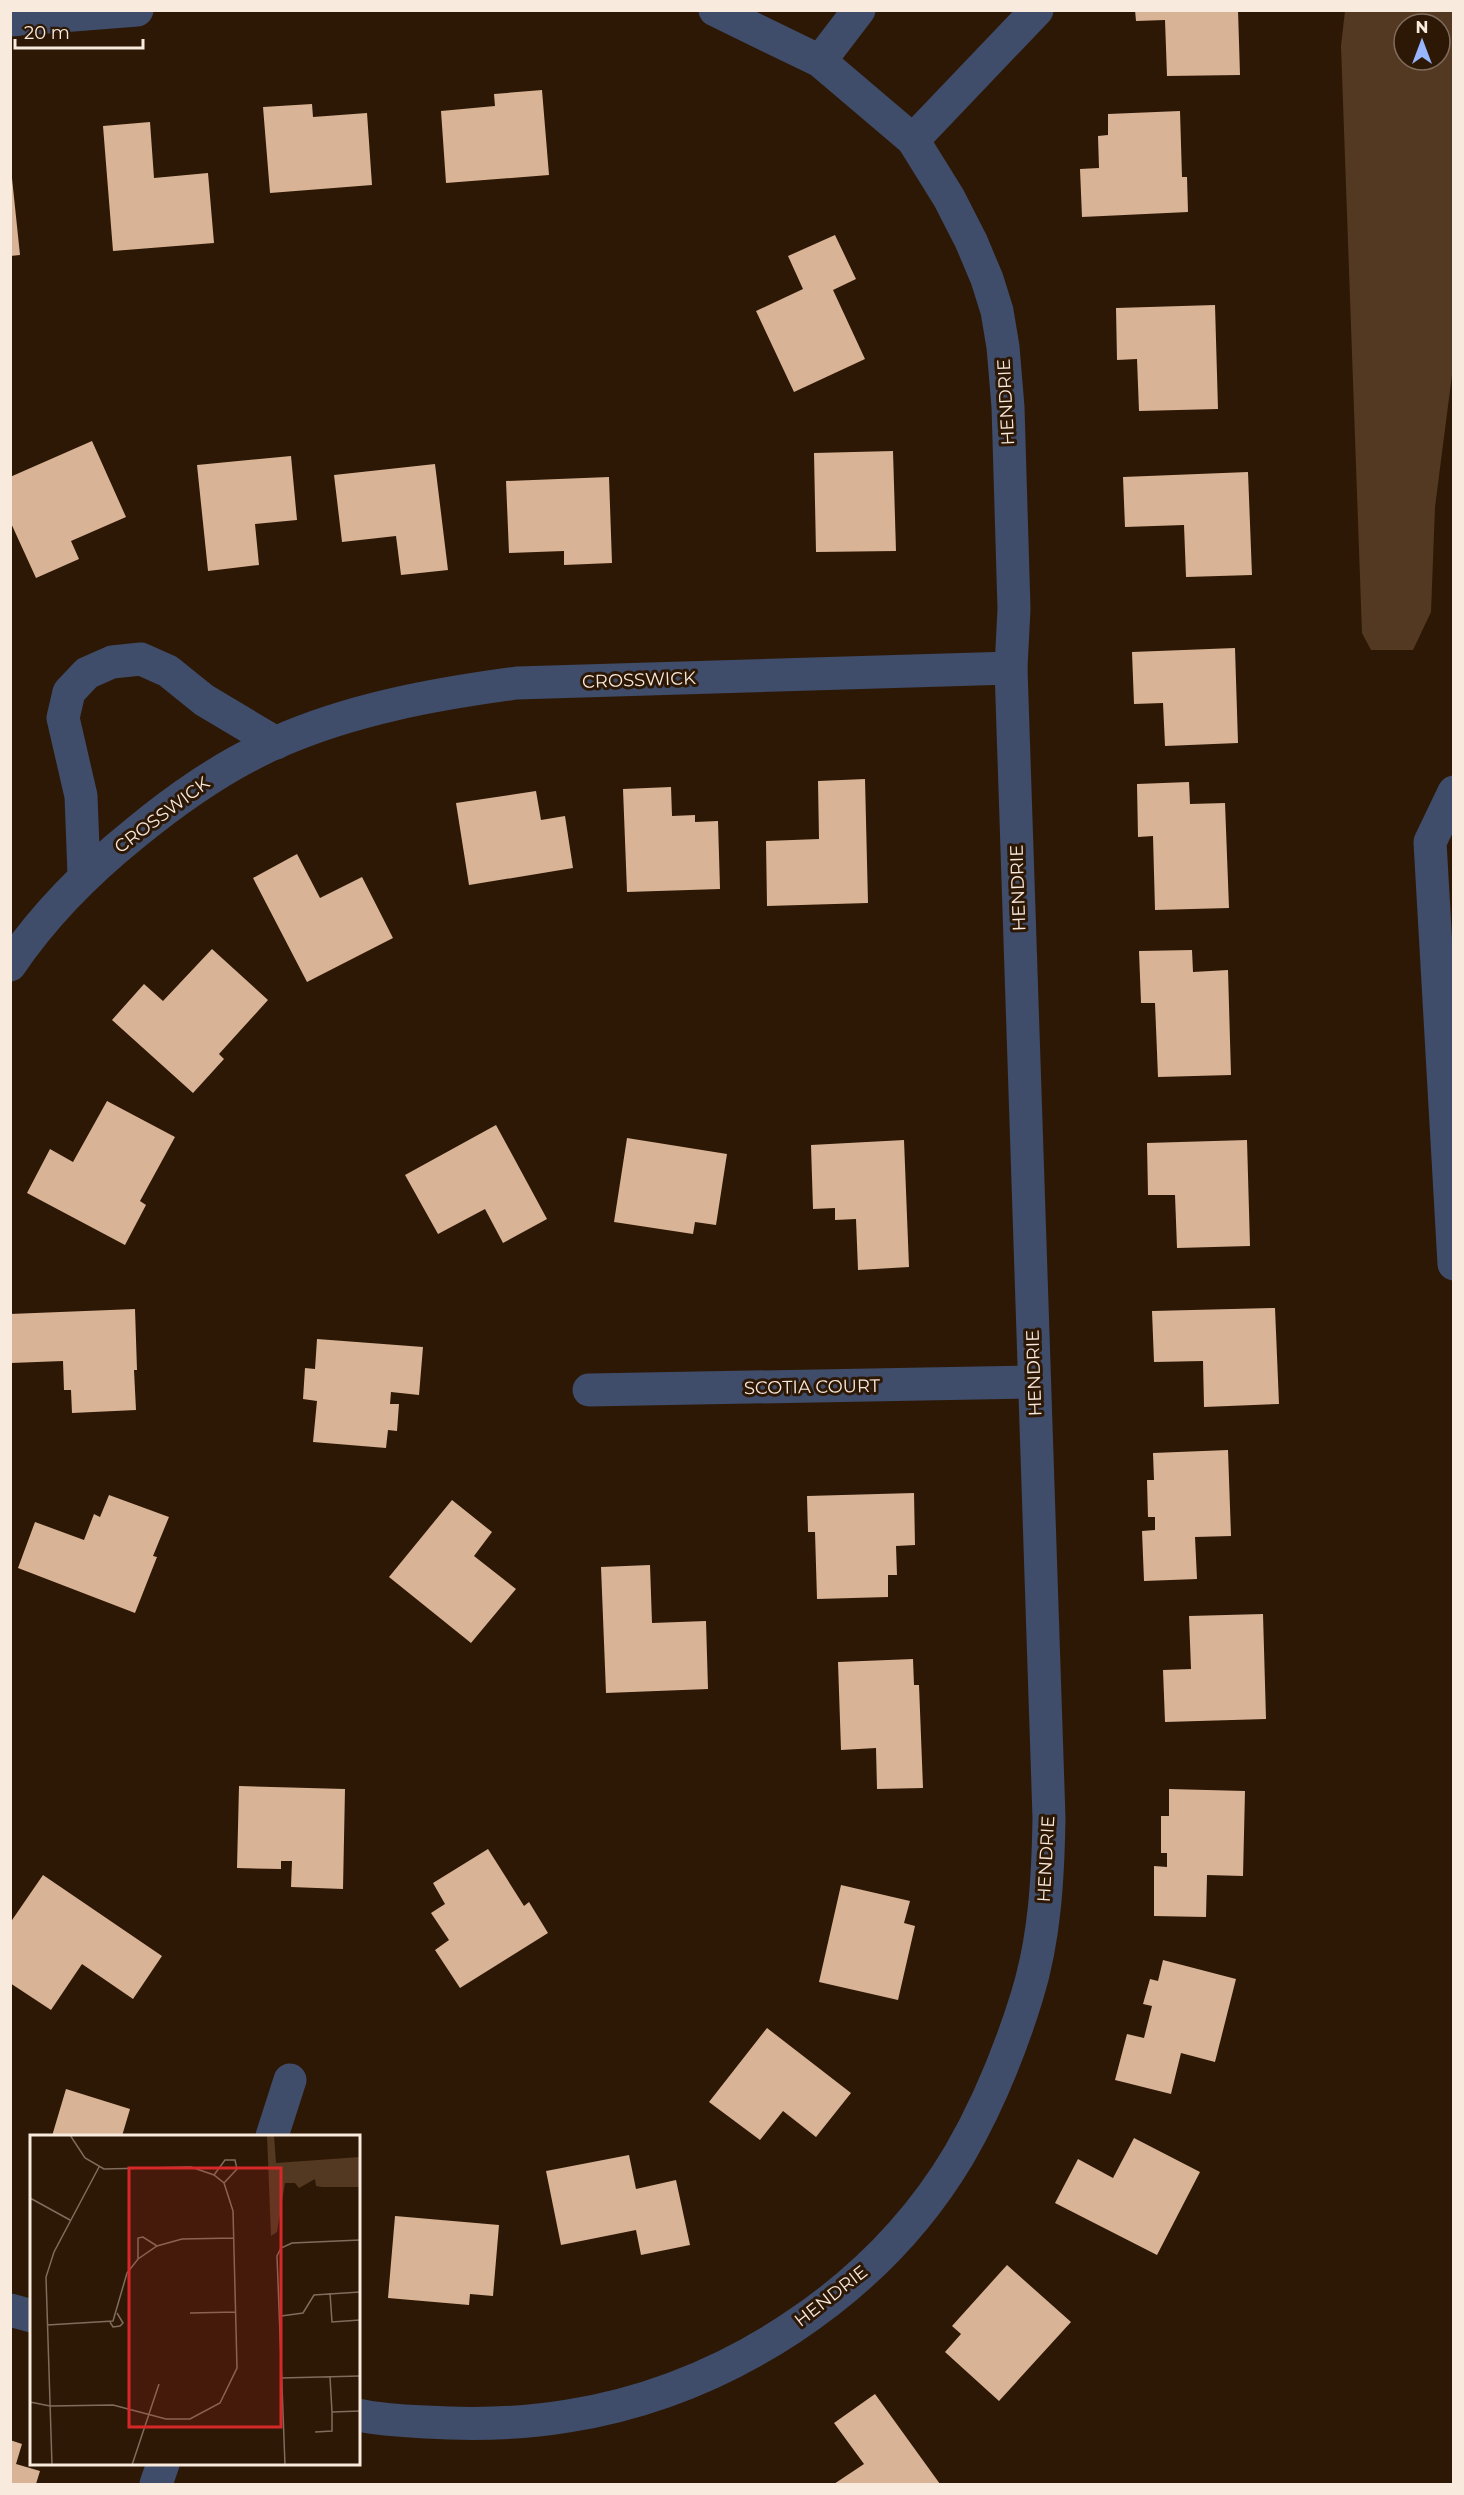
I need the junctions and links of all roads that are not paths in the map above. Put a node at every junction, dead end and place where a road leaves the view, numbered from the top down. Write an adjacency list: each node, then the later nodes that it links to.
1 (137, 10): 5 (street)
2 (715, 10): 6 (street, HENDRIE)
3 (859, 10): 6 (street)
4 (1037, 10): 7 (street)
5 (10, 20)
6 (820, 61): 7 (street, HENDRIE)
7 (913, 140): 8 (street, HENDRIE)
8 (1011, 668): 9 (street, CROSSWICK); 14 (street, HENDRIE)
9 (276, 743): 11 (street, CROSSWICK); 11 (street)
10 (1454, 792): 13 (street)
11 (84, 876): 12 (street, CROSSWICK)
12 (10, 965)
13 (1454, 1264)
14 (1034, 1382): 15 (street, SCOTIA COURT); 20 (street, HENDRIE)
15 (589, 1390)
16 (290, 2080): 17 (street)
17 (272, 2135)
18 (10, 2310): 19 (street)
19 (30, 2315)
20 (360, 2415)
21 (162, 2465): 22 (street)
22 (156, 2484)

